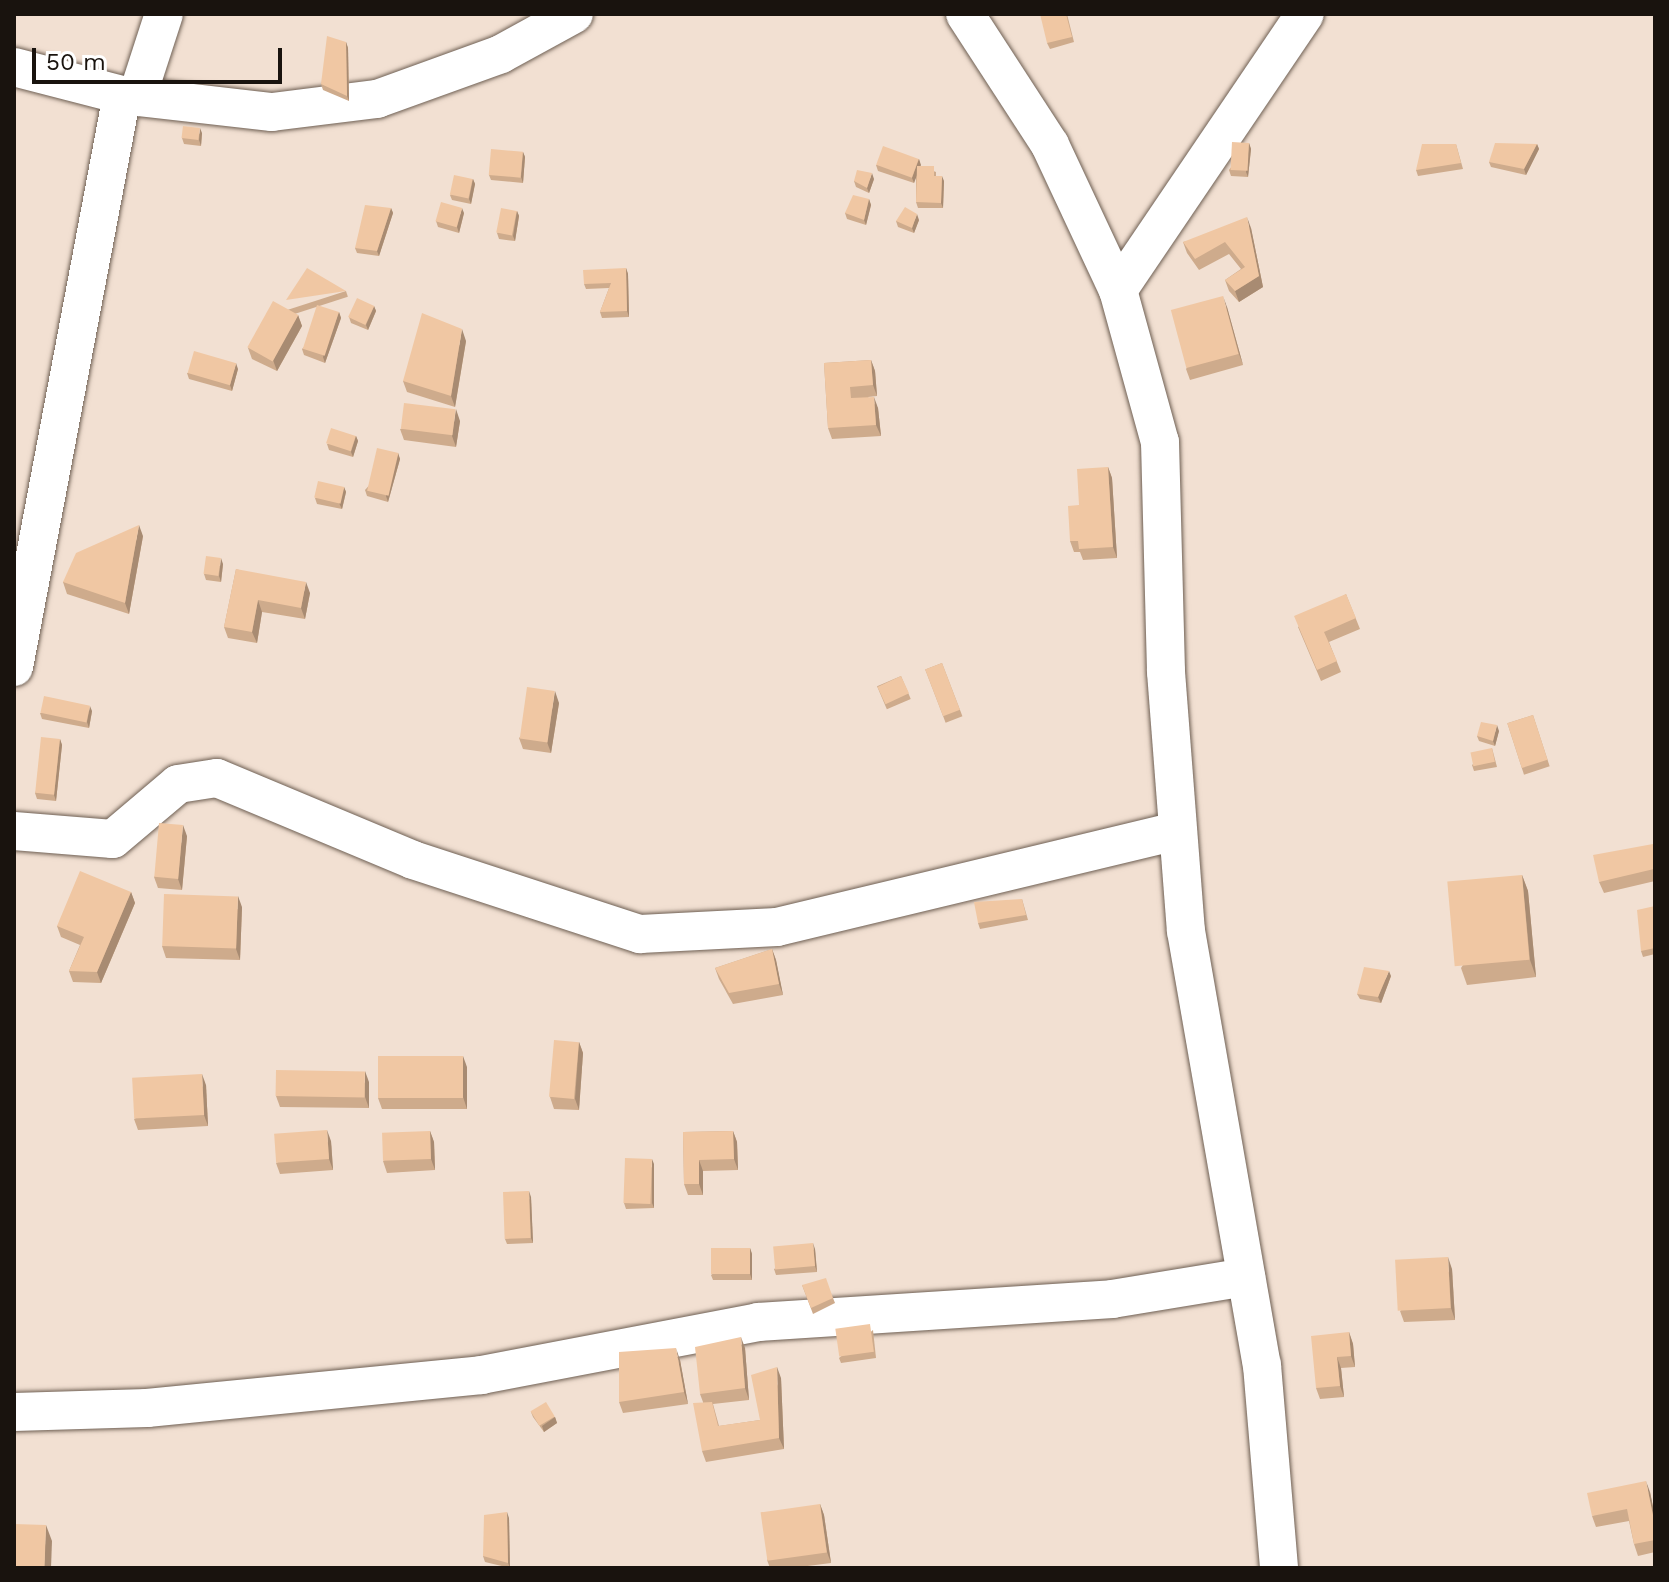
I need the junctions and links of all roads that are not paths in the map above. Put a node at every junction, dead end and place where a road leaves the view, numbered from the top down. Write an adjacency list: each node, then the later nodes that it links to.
1 (164, 14): 6 (street)
2 (574, 14): 6 (street)
3 (965, 14): 7 (street)
4 (1305, 14): 7 (street)
5 (14, 67): 6 (street)
6 (130, 96): 8 (street)
7 (1118, 290): 10 (street)
8 (14, 667)
9 (14, 831): 10 (street)
10 (1178, 831): 11 (street)
11 (1246, 1277): 12 (street); 13 (street)
12 (14, 1412)
13 (1279, 1568)

